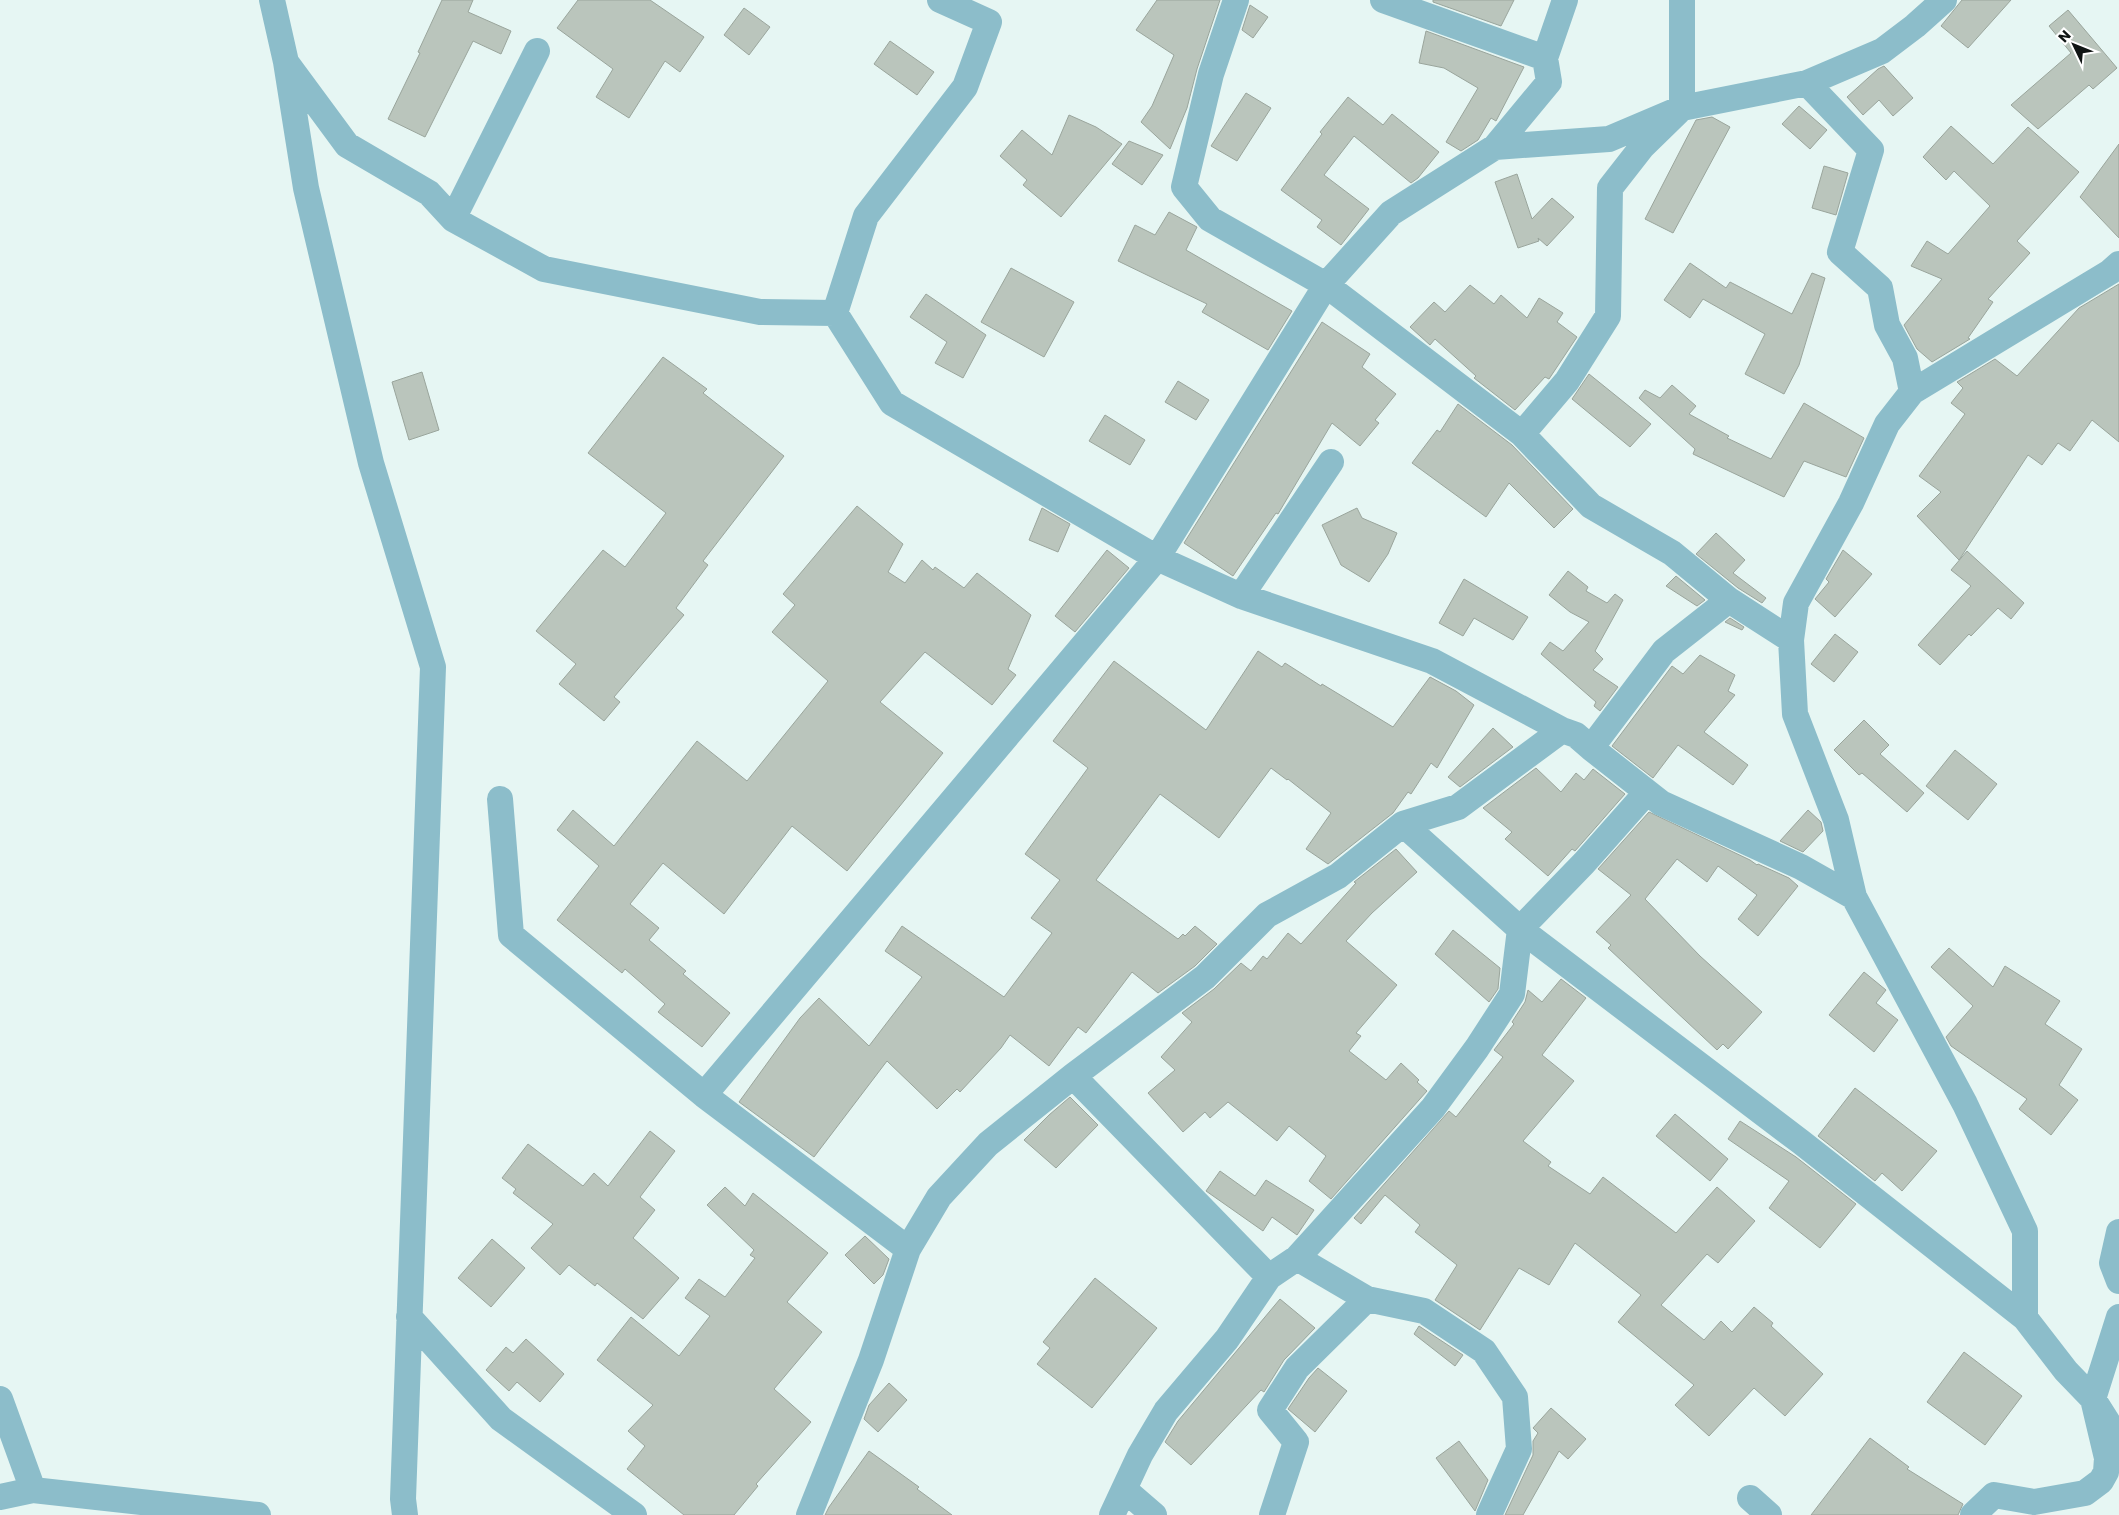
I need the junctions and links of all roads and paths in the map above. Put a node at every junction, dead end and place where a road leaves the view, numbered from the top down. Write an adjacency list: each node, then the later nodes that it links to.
1 (272, 0): 10 (street)
2 (940, 0): 17 (street)
3 (1236, 0): 16 (street)
4 (1383, 0): 9 (street)
5 (1565, 0): 9 (street)
6 (1682, 0): 12 (street)
7 (1944, 0): 11 (street)
8 (537, 51): 14 (street)
9 (1545, 58): 13 (street)
10 (286, 62): 14 (street); 40 (street)
11 (1808, 82): 12 (street); 18 (street)
12 (1682, 108): 13 (street); 19 (street)
13 (1495, 147): 16 (street)
14 (453, 219): 17 (street)
15 (2116, 271): 18 (street)
16 (1326, 285): 19 (street); 21 (street)
17 (835, 313): 21 (street)
18 (1912, 392): 24 (street)
19 (1522, 434): 23 (street)
20 (1332, 462): 22 (street)
21 (1158, 558): 22 (street); 33 (street)
22 (1241, 596): 25 (street)
23 (1729, 600): 24 (street); 26 (street)
24 (1791, 640): 30 (street)
25 (1562, 730): 26 (street); 29 (street)
26 (1591, 748): 27 (street)
27 (1646, 793): 30 (street); 31 (street)
28 (500, 798): 33 (street)
29 (1403, 824): 31 (street); 32 (street)
30 (1854, 896): 42 (street)
31 (1520, 929): 36 (street); 42 (street)
32 (1073, 1076): 35 (street); 37 (street)
33 (704, 1094): 35 (street)
34 (2119, 1232): 38 (street)
35 (908, 1249): 52 (street)
36 (1297, 1258): 37 (street); 39 (street)
37 (1269, 1277): 47 (street)
38 (2119, 1281)
39 (1367, 1299): 55 (street); 56 (street)
40 (410, 1317): 50 (street); 51 (street)
41 (2119, 1317): 44 (street)
42 (2025, 1318): 44 (street)
43 (0, 1399): 46 (street)
44 (2093, 1399): 45 (street); 57 (street)
45 (2119, 1440)
46 (33, 1490): 48 (street); 49 (street)
47 (1125, 1490): 53 (street); 54 (street)
48 (0, 1498)
49 (258, 1515)
50 (404, 1515)
51 (634, 1515)
52 (809, 1515)
53 (1112, 1515)
54 (1154, 1515)
55 (1272, 1515)
56 (1489, 1515)
57 (1973, 1515)

